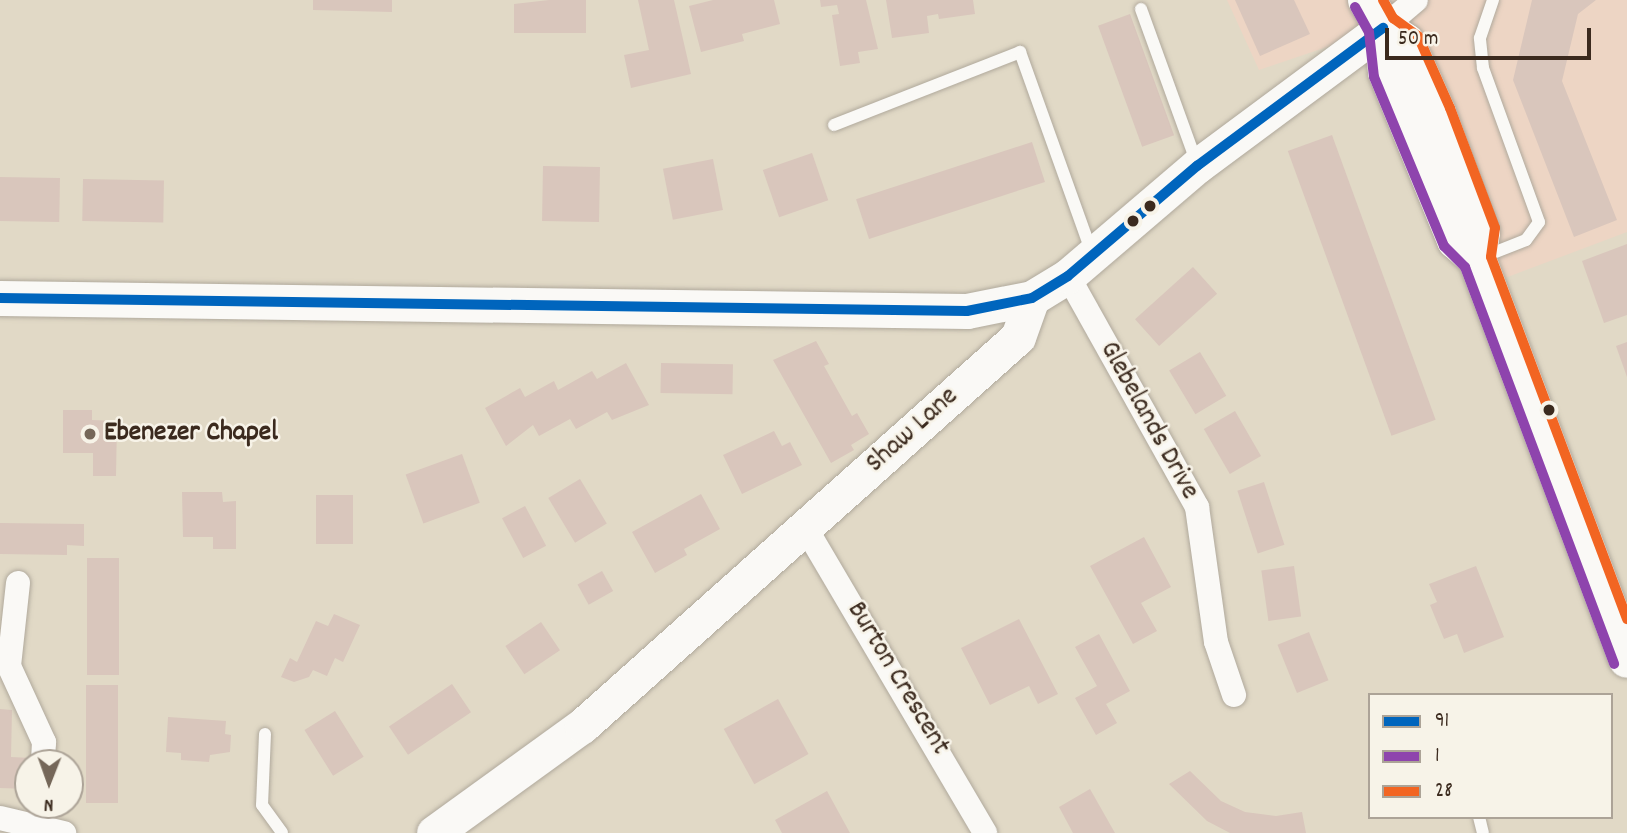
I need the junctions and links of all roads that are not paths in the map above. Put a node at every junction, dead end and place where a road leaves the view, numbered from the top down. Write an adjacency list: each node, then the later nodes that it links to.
1 (1416, 0): 4 (street)
2 (1493, 0): 7 (lane)
3 (1141, 9): 6 (lane)
4 (1375, 14): 6 (main road); 7 (highway)
5 (834, 125): 8 (lane)
6 (1197, 166): 8 (main road)
7 (1477, 259): 13 (highway)
8 (1080, 265): 10 (main road); 14 (street, Glebelands Drive)
9 (0, 298): 10 (main road)
10 (1032, 298): 11 (main road, Shaw Lane)
11 (805, 527): 20 (main road, Shaw Lane); 21 (street, Burton Crescent)
12 (18, 583): 16 (street)
13 (1627, 659)
14 (1234, 695)
15 (265, 734): 19 (lane)
16 (44, 749)
17 (43, 819): 18 (street)
18 (64, 833)
19 (282, 833)
20 (434, 833)
21 (985, 833)

